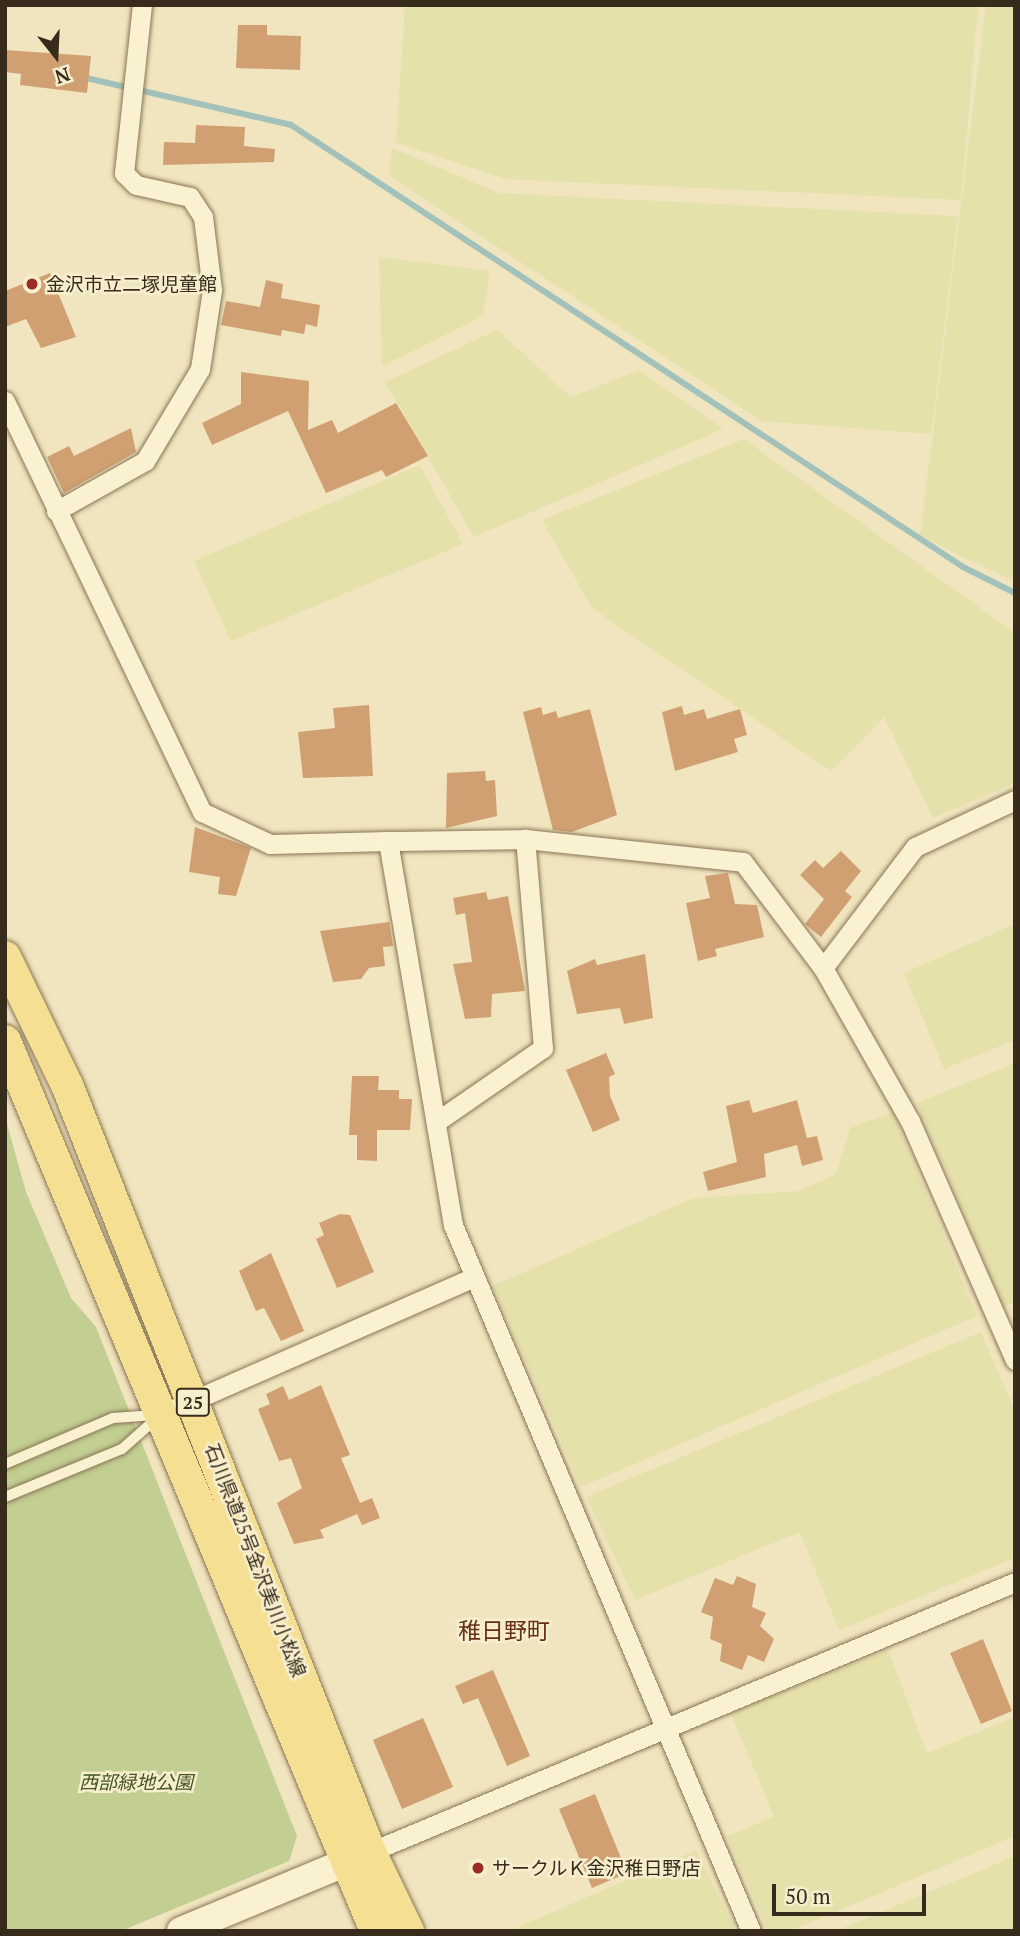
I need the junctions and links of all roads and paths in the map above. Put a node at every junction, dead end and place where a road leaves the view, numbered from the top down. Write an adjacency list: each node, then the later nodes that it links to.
1 (142, 5): 3 (street)
2 (5, 401): 3 (street)
3 (56, 511): 6 (street)
4 (1015, 800): 8 (street)
5 (525, 839): 6 (street); 8 (street); 10 (street)
6 (388, 841): 10 (street)
7 (5, 957): 13 (main road, 石川県道25号金沢美川小松線 / 25)
8 (823, 968): 12 (street)
9 (5, 1041): 14 (main road, 石川県道25号金沢美川小松線 / 25)
10 (436, 1122): 11 (street)
11 (474, 1277): 13 (street); 18 (street)
12 (1015, 1360)
13 (193, 1402): 14 (street); 19 (main road, 石川県道25号金沢美川小松線 / 25)
14 (160, 1415): 15 (lane); 16 (lane); 19 (main road, 石川県道25号金沢美川小松線 / 25)
15 (5, 1464)
16 (5, 1497)
17 (1015, 1581): 18 (street)
18 (662, 1726): 19 (street); 23 (street)
19 (358, 1856): 20 (main road); 21 (main road, 石川県道25号金沢美川小松線 / 25); 22 (main road, 石川県道25号金沢美川小松線 / 25)
20 (181, 1931)
21 (376, 1931)
22 (408, 1931)
23 (751, 1931)

